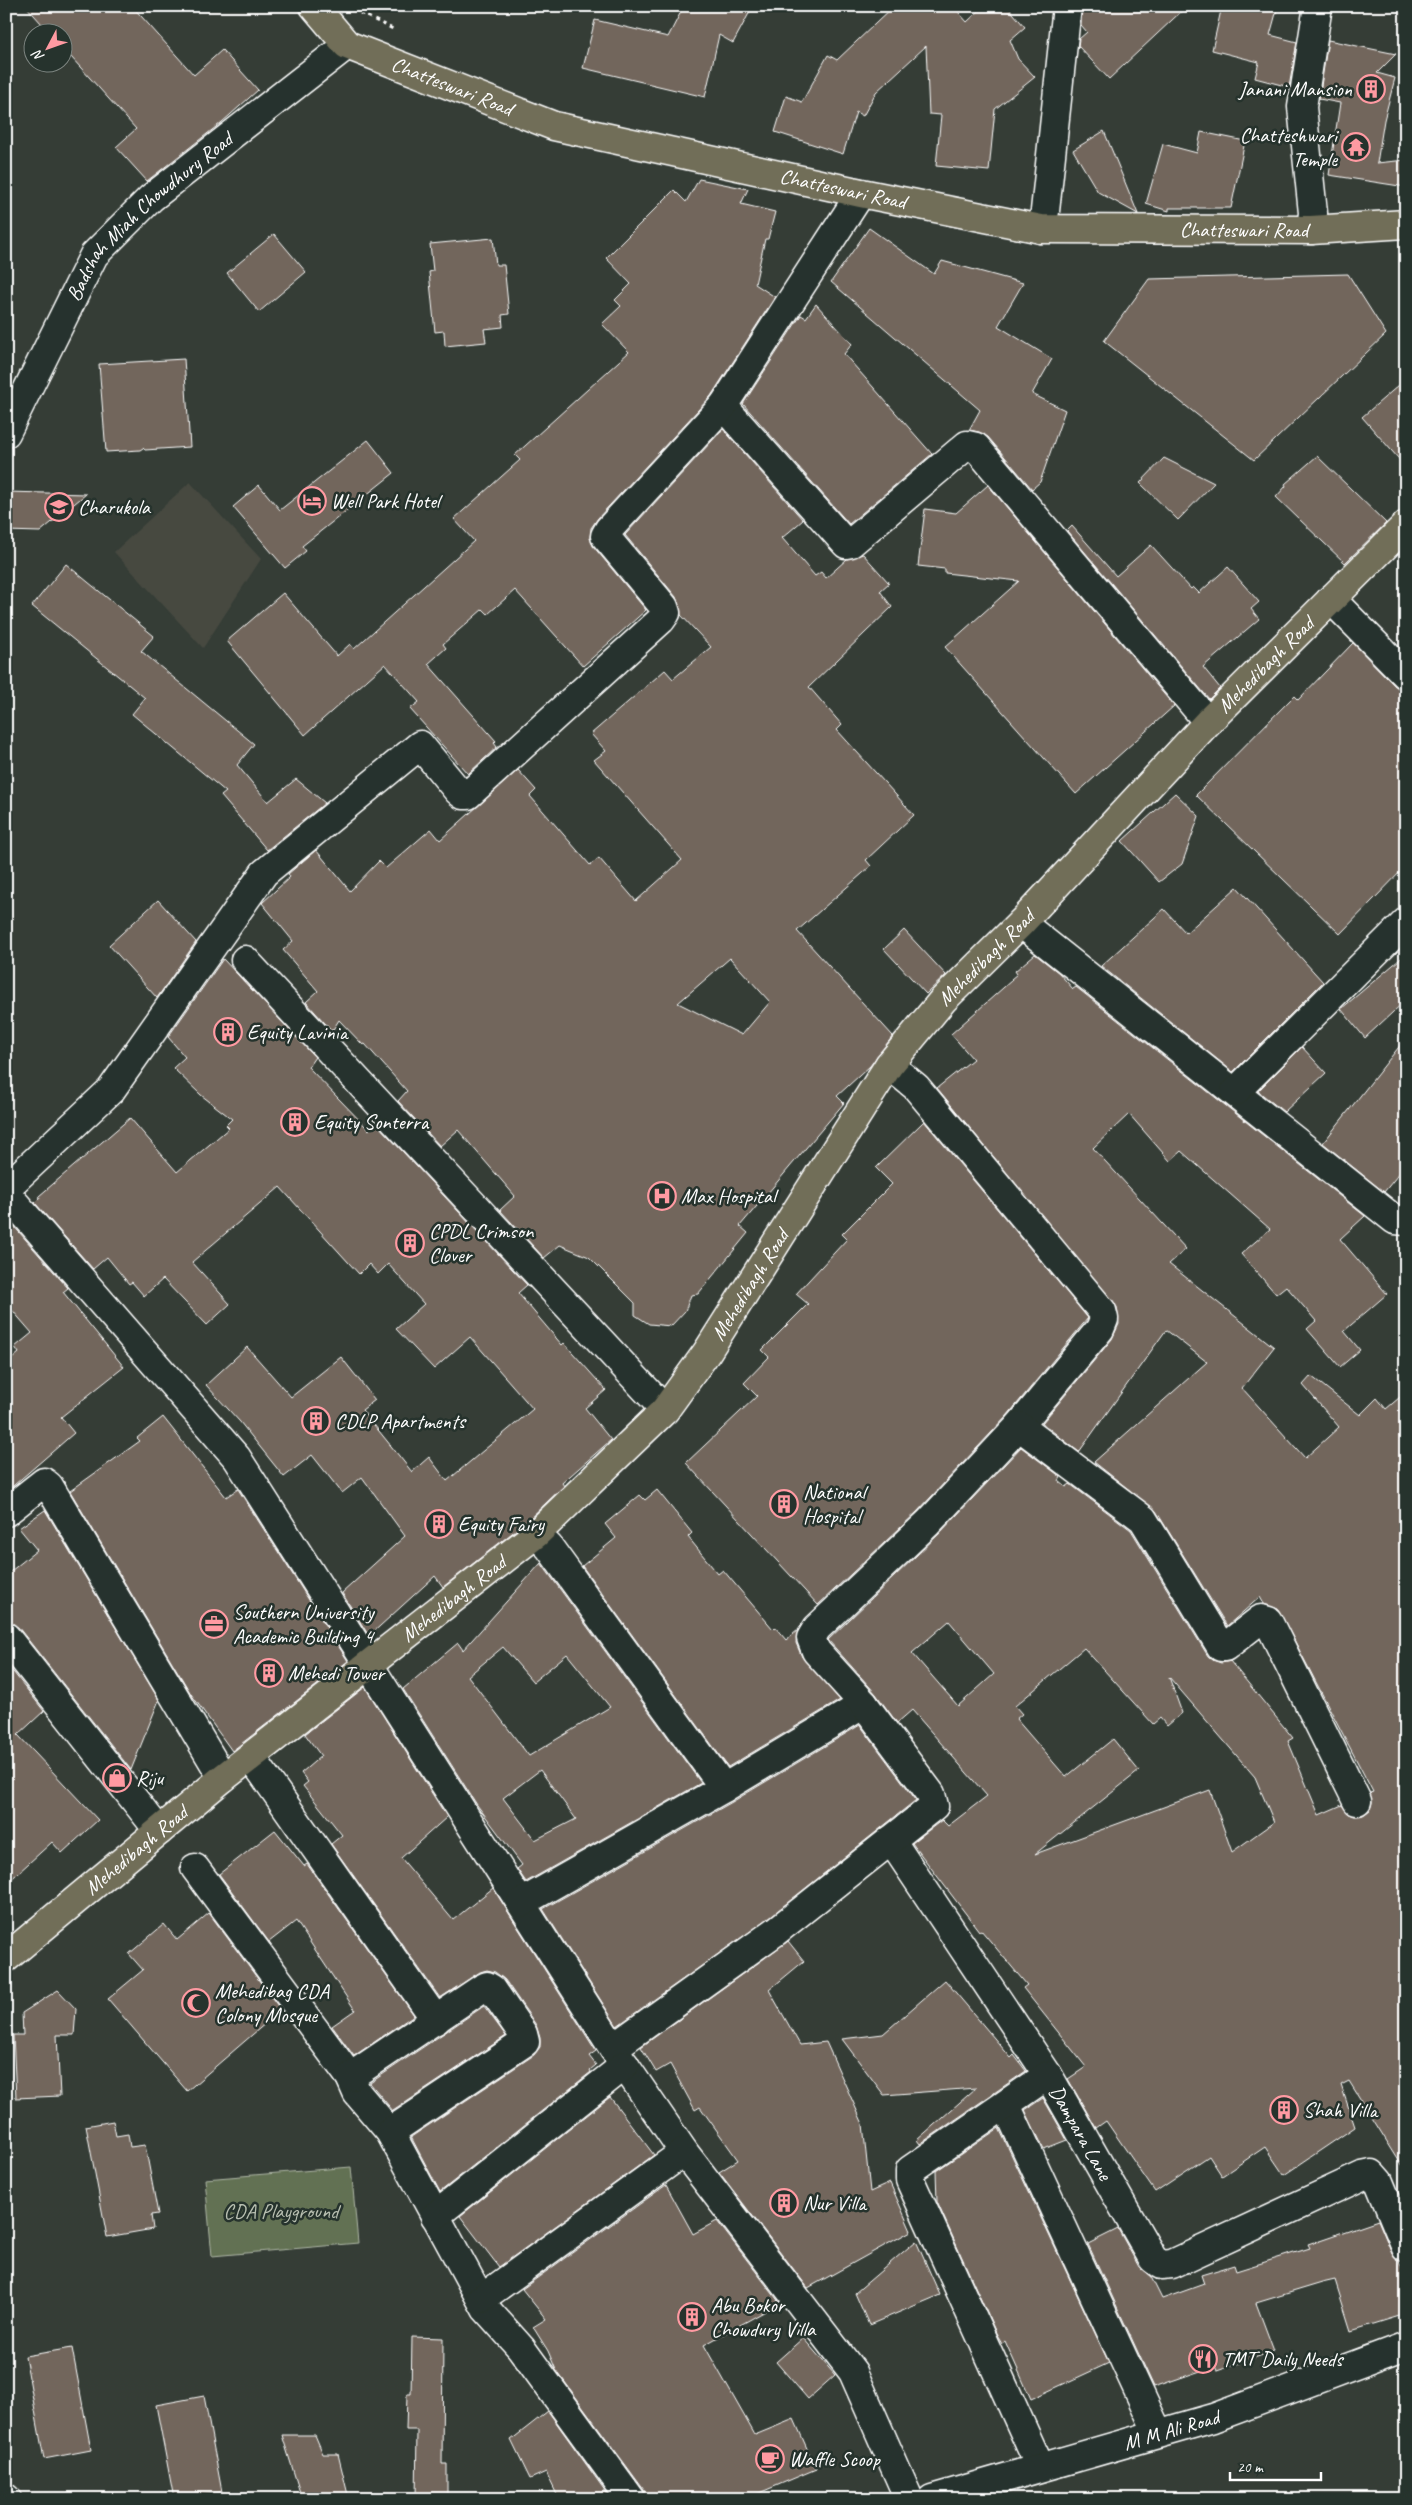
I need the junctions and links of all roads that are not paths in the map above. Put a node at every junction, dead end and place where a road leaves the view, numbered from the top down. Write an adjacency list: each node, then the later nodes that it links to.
1 (314, 6): 4 (main road, Chatteswari Road)
2 (1067, 6): 7 (street)
3 (1318, 6): 8 (street)
4 (347, 45): 5 (main road, Chatteswari Road); 9 (street, Badshah Miah Chowdhury Road)
5 (861, 193): 7 (main road, Chatteswari Road); 10 (street)
6 (1406, 224): 8 (main road, Chatteswari Road)
7 (1041, 229): 8 (main road, Chatteswari Road)
8 (1311, 230)
9 (13, 400): 11 (street, Badshah Miah Chowdhury Road)
10 (722, 406): 15 (street); 21 (street)
11 (6, 433)
12 (1406, 525): 13 (main road, Mehedibagh Road)
13 (1331, 599): 14 (street); 15 (main road, Mehedibagh Road)
14 (1406, 675)
15 (1208, 722): 17 (main road, Mehedibagh Road)
16 (1406, 922): 20 (street)
17 (1020, 923): 19 (main road, Mehedibagh Road); 20 (street)
18 (245, 960): 23 (street)
19 (889, 1065): 23 (main road, Mehedibagh Road); 24 (street)
20 (1235, 1092): 22 (street)
21 (9, 1199): 28 (street)
22 (1406, 1221)
23 (665, 1410): 26 (main road, Mehedibagh Road)
24 (1019, 1426): 29 (street); 33 (street)
25 (6, 1512): 31 (street)
26 (536, 1534): 28 (main road, Mehedibagh Road); 32 (street)
27 (6, 1637): 34 (street)
28 (370, 1666): 30 (main road, Mehedibagh Road); 37 (street)
29 (864, 1704): 32 (street); 35 (street)
30 (252, 1758): 31 (main road, Mehedibagh Road); 39 (street)
31 (223, 1778): 34 (main road, Mehedibagh Road)
32 (724, 1788): 37 (street)
33 (1357, 1801)
34 (159, 1831): 38 (main road, Mehedibagh Road)
35 (891, 1840): 40 (street); 41 (street)
36 (195, 1868): 42 (street)
37 (521, 1903): 40 (street)
38 (6, 1958)
39 (436, 2020): 42 (street); 44 (street)
40 (619, 2056): 45 (street); 46 (street)
41 (1048, 2075): 43 (street, Dampara Lane); 47 (street, Dampara Lane)
42 (350, 2077): 44 (street)
43 (1006, 2105): 50 (street); 51 (street, Dampara Lane)
44 (390, 2132): 46 (street)
45 (684, 2152): 48 (street); 53 (street)
46 (435, 2216): 48 (street)
47 (1406, 2247)
48 (481, 2299): 52 (street)
49 (1406, 2346): 50 (street, M M Ali Road)
50 (1158, 2433): 51 (street, M M Ali Road)
51 (1040, 2467): 54 (street, M M Ali Road)
52 (631, 2499)
53 (909, 2499)
54 (932, 2499)

